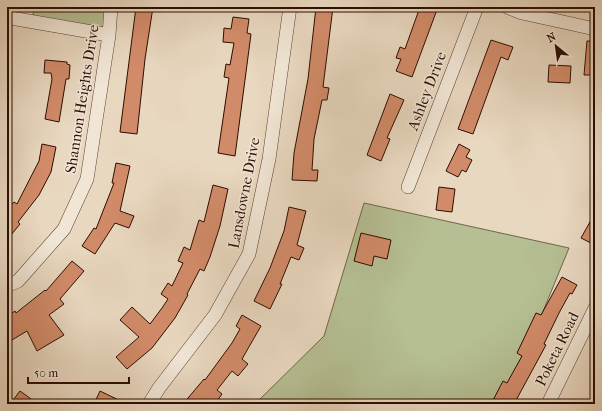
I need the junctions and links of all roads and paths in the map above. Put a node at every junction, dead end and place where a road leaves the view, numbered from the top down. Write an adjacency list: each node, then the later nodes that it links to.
1 (112, 7): 7 (street, Shannon Heights Drive)
2 (290, 7): 11 (street, Lansdowne Drive)
3 (477, 7): 8 (street, Ashley Drive)
4 (507, 7): 6 (street)
5 (7, 16): 7 (street)
6 (595, 29)
7 (109, 35): 9 (street, Shannon Heights Drive)
8 (408, 187)
9 (7, 286)
10 (595, 308): 12 (street, Poketa Road)
11 (149, 404)
12 (548, 404)

